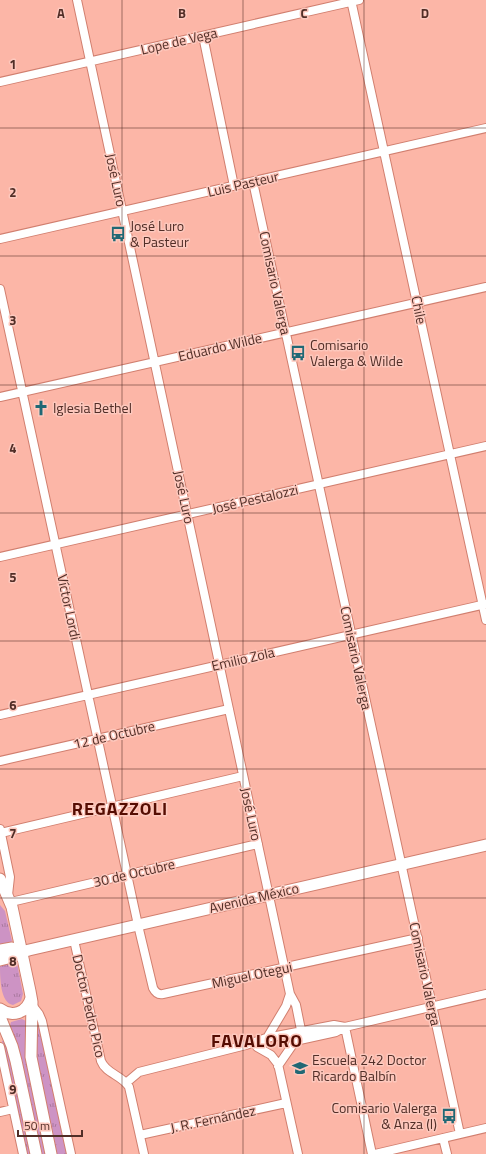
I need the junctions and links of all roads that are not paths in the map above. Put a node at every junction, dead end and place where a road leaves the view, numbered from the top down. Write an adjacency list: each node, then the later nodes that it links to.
1 (77, 0): 4 (street, José Luro)
2 (354, 1): 3 (street, Lope de Vega); 7 (street, Chile)
3 (203, 36): 4 (street, Lope de Vega); 9 (street)
4 (90, 61): 5 (street, Lope de Vega); 10 (street, José Luro)
5 (0, 82)
6 (486, 128): 7 (street, Luis Pasteur)
7 (384, 152): 8 (street, Luis Pasteur); 14 (street, Chile)
8 (253, 182): 9 (street, Luis Pasteur); 15 (street, Comisario Valerga)
9 (234, 186): 10 (street, Luis Pasteur)
10 (122, 212): 11 (street, Luis Pasteur); 16 (street, José Luro)
11 (0, 239)
12 (486, 287): 14 (street, Eduardo Wilde)
13 (0, 289): 17 (street, Víctor Lordi)
14 (417, 302): 15 (street, Eduardo Wilde); 20 (street, Chile)
15 (286, 332): 16 (street, Eduardo Wilde); 21 (street, Comisario Valerga)
16 (155, 362): 17 (street, Eduardo Wilde); 22 (street, José Luro)
17 (22, 392): 18 (street, Eduardo Wilde); 23 (street, Víctor Lordi)
18 (0, 398)
19 (486, 446): 20 (street, José Pestalozzi)
20 (450, 454): 21 (street, José Pestalozzi); 25 (street, Chile)
21 (319, 484): 22 (street, José Pestalozzi); 27 (street, Comisario Valerga)
22 (187, 514): 23 (street, José Pestalozzi); 28 (street, José Luro)
23 (56, 544): 24 (street, José Pestalozzi); 29 (street, Víctor Lordi)
24 (0, 557)
25 (484, 604): 26 (street, Chile); 27 (street, Emilio Zola)
26 (486, 620)
27 (351, 634): 28 (street, Emilio Zola); 39 (street, Comisario Valerga)
28 (219, 664): 29 (street, Emilio Zola); 30 (street, José Luro)
29 (88, 694): 31 (street, Emilio Zola); 32 (street, Víctor Lordi)
30 (229, 708): 32 (street, 12 de Octubre); 34 (street, José Luro)
31 (0, 715)
32 (98, 739): 33 (street, 12 de Octubre); 35 (street, Víctor Lordi)
33 (0, 761)
34 (243, 776): 35 (street); 37 (street, José Luro)
35 (113, 806): 36 (street); 40 (street, Víctor Lordi)
36 (1, 830): 43 (street)
37 (258, 844): 40 (street, 30 de Octubre); 42 (street, José Luro)
38 (486, 845): 39 (main road, Avenida México)
39 (401, 864): 42 (main road, Avenida México); 45 (street, Comisario Valerga)
40 (128, 875): 43 (street, 30 de Octubre); 44 (street, Víctor Lordi)
41 (0, 879): 43 (main road)
42 (268, 895): 44 (main road, Avenida México); 50 (street, José Luro)
43 (6, 898): 48 (main road)
44 (138, 925): 46 (main road, Avenida México); 50 (street, Miguel Otegui)
45 (418, 938): 50 (street, Miguel Otegui); 55 (street, Comisario Valerga)
46 (74, 940): 48 (main road, Avenida México); 65 (street, Doctor Pedro Pico)
47 (0, 950): 48 (main road, Avenida México)
48 (22, 952): 49 (main road, Avenida México); 51 (main road)
49 (0, 960)
50 (284, 968): 52 (street, José Luro)
51 (30, 991): 54 (main road); 56 (main road)
52 (290, 994): 58 (street, José Luro); 59 (street)
53 (486, 994): 55 (street)
54 (32, 1005): 75 (main road); 76 (street)
55 (433, 1007): 57 (street); 70 (street, Comisario Valerga)
56 (0, 1018): 74 (main road)
57 (345, 1027): 58 (street); 60 (street); 79 (street)
58 (300, 1032): 59 (street); 60 (street)
59 (266, 1038): 61 (street); 63 (street)
60 (295, 1041): 64 (street)
61 (246, 1045): 63 (street); 65 (street)
62 (0, 1047): 67 (street)
63 (261, 1048): 64 (street)
64 (278, 1066): 66 (street)
65 (126, 1083): 71 (street)
66 (286, 1103): 71 (street, J. R. Fernández); 78 (street)
67 (13, 1109): 68 (street); 73 (street)
68 (0, 1112)
69 (486, 1128): 70 (street)
70 (460, 1134): 72 (street)
71 (140, 1135): 77 (street)
72 (443, 1138): 79 (street); 80 (street)
73 (23, 1154)
74 (36, 1154)
75 (51, 1154)
76 (71, 1154)
77 (144, 1154)
78 (298, 1154)
79 (374, 1154)
80 (447, 1154)

